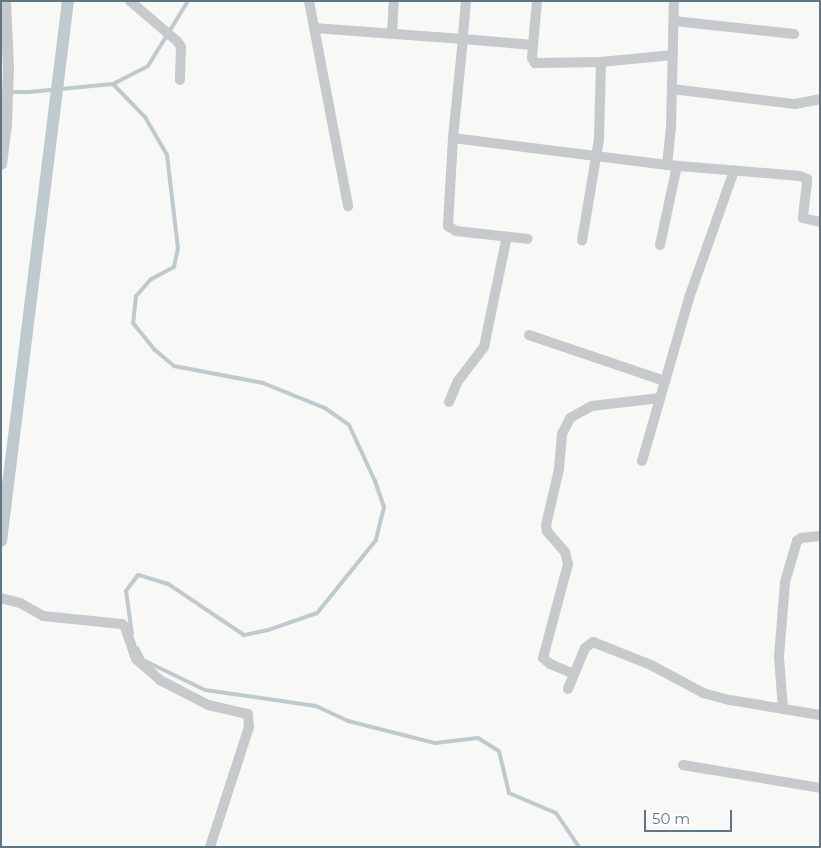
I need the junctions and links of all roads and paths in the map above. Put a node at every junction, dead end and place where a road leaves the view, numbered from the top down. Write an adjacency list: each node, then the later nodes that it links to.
1 (4, 1): 21 (street)
2 (130, 1): 16 (street)
3 (309, 1): 9 (street)
4 (394, 1): 10 (street)
5 (466, 1): 12 (street)
6 (537, 1): 13 (street)
7 (674, 1): 8 (street)
8 (674, 21): 11 (street); 14 (street)
9 (314, 28): 10 (street); 24 (street)
10 (392, 34): 12 (street)
11 (794, 34)
12 (463, 39): 13 (street); 19 (street)
13 (533, 45): 15 (street)
14 (673, 56): 15 (street); 17 (street)
15 (601, 62): 20 (street)
16 (180, 80)
17 (672, 89): 18 (street); 22 (street)
18 (820, 99)
19 (453, 138): 20 (street); 26 (street)
20 (598, 154): 22 (street); 28 (street)
21 (1, 164)
22 (672, 165): 23 (street); 29 (street)
23 (734, 171): 25 (street); 31 (street)
24 (348, 206)
25 (820, 222)
26 (507, 236): 27 (street); 33 (street)
27 (528, 239)
28 (582, 241)
29 (660, 245)
30 (529, 335): 31 (street)
31 (665, 381): 32 (street)
32 (660, 398): 34 (street); 37 (street)
33 (450, 402)
34 (642, 461)
35 (820, 536): 39 (street)
36 (1, 598): 43 (street)
37 (574, 674): 38 (street); 39 (street)
38 (568, 689)
39 (783, 709): 40 (street)
40 (820, 715)
41 (683, 765): 42 (street)
42 (820, 788)
43 (210, 847)

